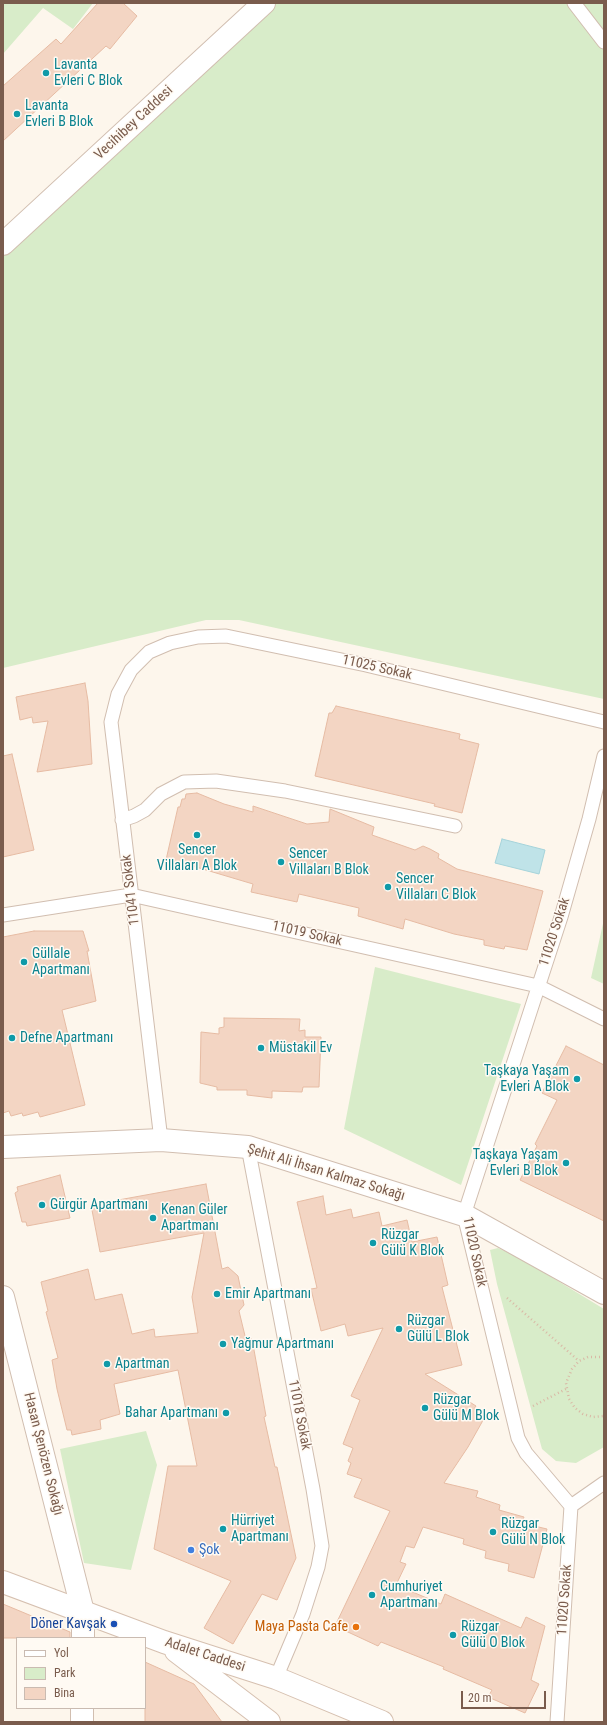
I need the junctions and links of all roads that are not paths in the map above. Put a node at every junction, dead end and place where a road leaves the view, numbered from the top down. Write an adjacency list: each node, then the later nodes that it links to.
1 (264, 3): 4 (street, Vecihibey Caddesi)
2 (574, 3): 3 (lane)
3 (604, 42)
4 (3, 244)
5 (149, 652): 6 (lane, 11025 Sokak); 8 (lane, 11041 Sokak)
6 (604, 722)
7 (604, 756): 12 (lane, 11020 Sokak)
8 (122, 820): 9 (lane); 10 (lane, 11041 Sokak)
9 (455, 826)
10 (132, 895): 11 (lane, 11019 Sokak); 12 (lane, 11019 Sokak); 14 (lane, 11041 Sokak)
11 (3, 915)
12 (538, 986): 13 (lane, 11019 Sokak); 17 (lane, 11020 Sokak)
13 (604, 1019)
14 (161, 1140): 15 (street, Şehit Ali İhsan Kalmaz Sokağı); 16 (street, Şehit Ali İhsan Kalmaz Sokağı)
15 (3, 1147)
16 (248, 1147): 17 (street, Şehit Ali İhsan Kalmaz Sokağı); 26 (lane, 11018 Sokak)
17 (464, 1215): 18 (street, Şehit Ali İhsan Kalmaz Sokağı); 21 (lane, 11020 Sokak)
18 (604, 1292)
19 (3, 1297): 23 (street, Hasan Şenözen Sokağı)
20 (604, 1483): 21 (lane)
21 (571, 1506): 31 (lane, 11020 Sokak)
22 (3, 1582): 23 (street, Adalet Caddesi)
23 (83, 1612): 24 (street, Hasan Şenözen Sokağı); 25 (street, Adalet Caddesi)
24 (83, 1637)
25 (164, 1642): 26 (street, Adalet Caddesi); 29 (street)
26 (276, 1678): 30 (street, Adalet Caddesi)
27 (82, 1709): 28 (street)
28 (82, 1722)
29 (269, 1722)
30 (382, 1722)
31 (558, 1722)

